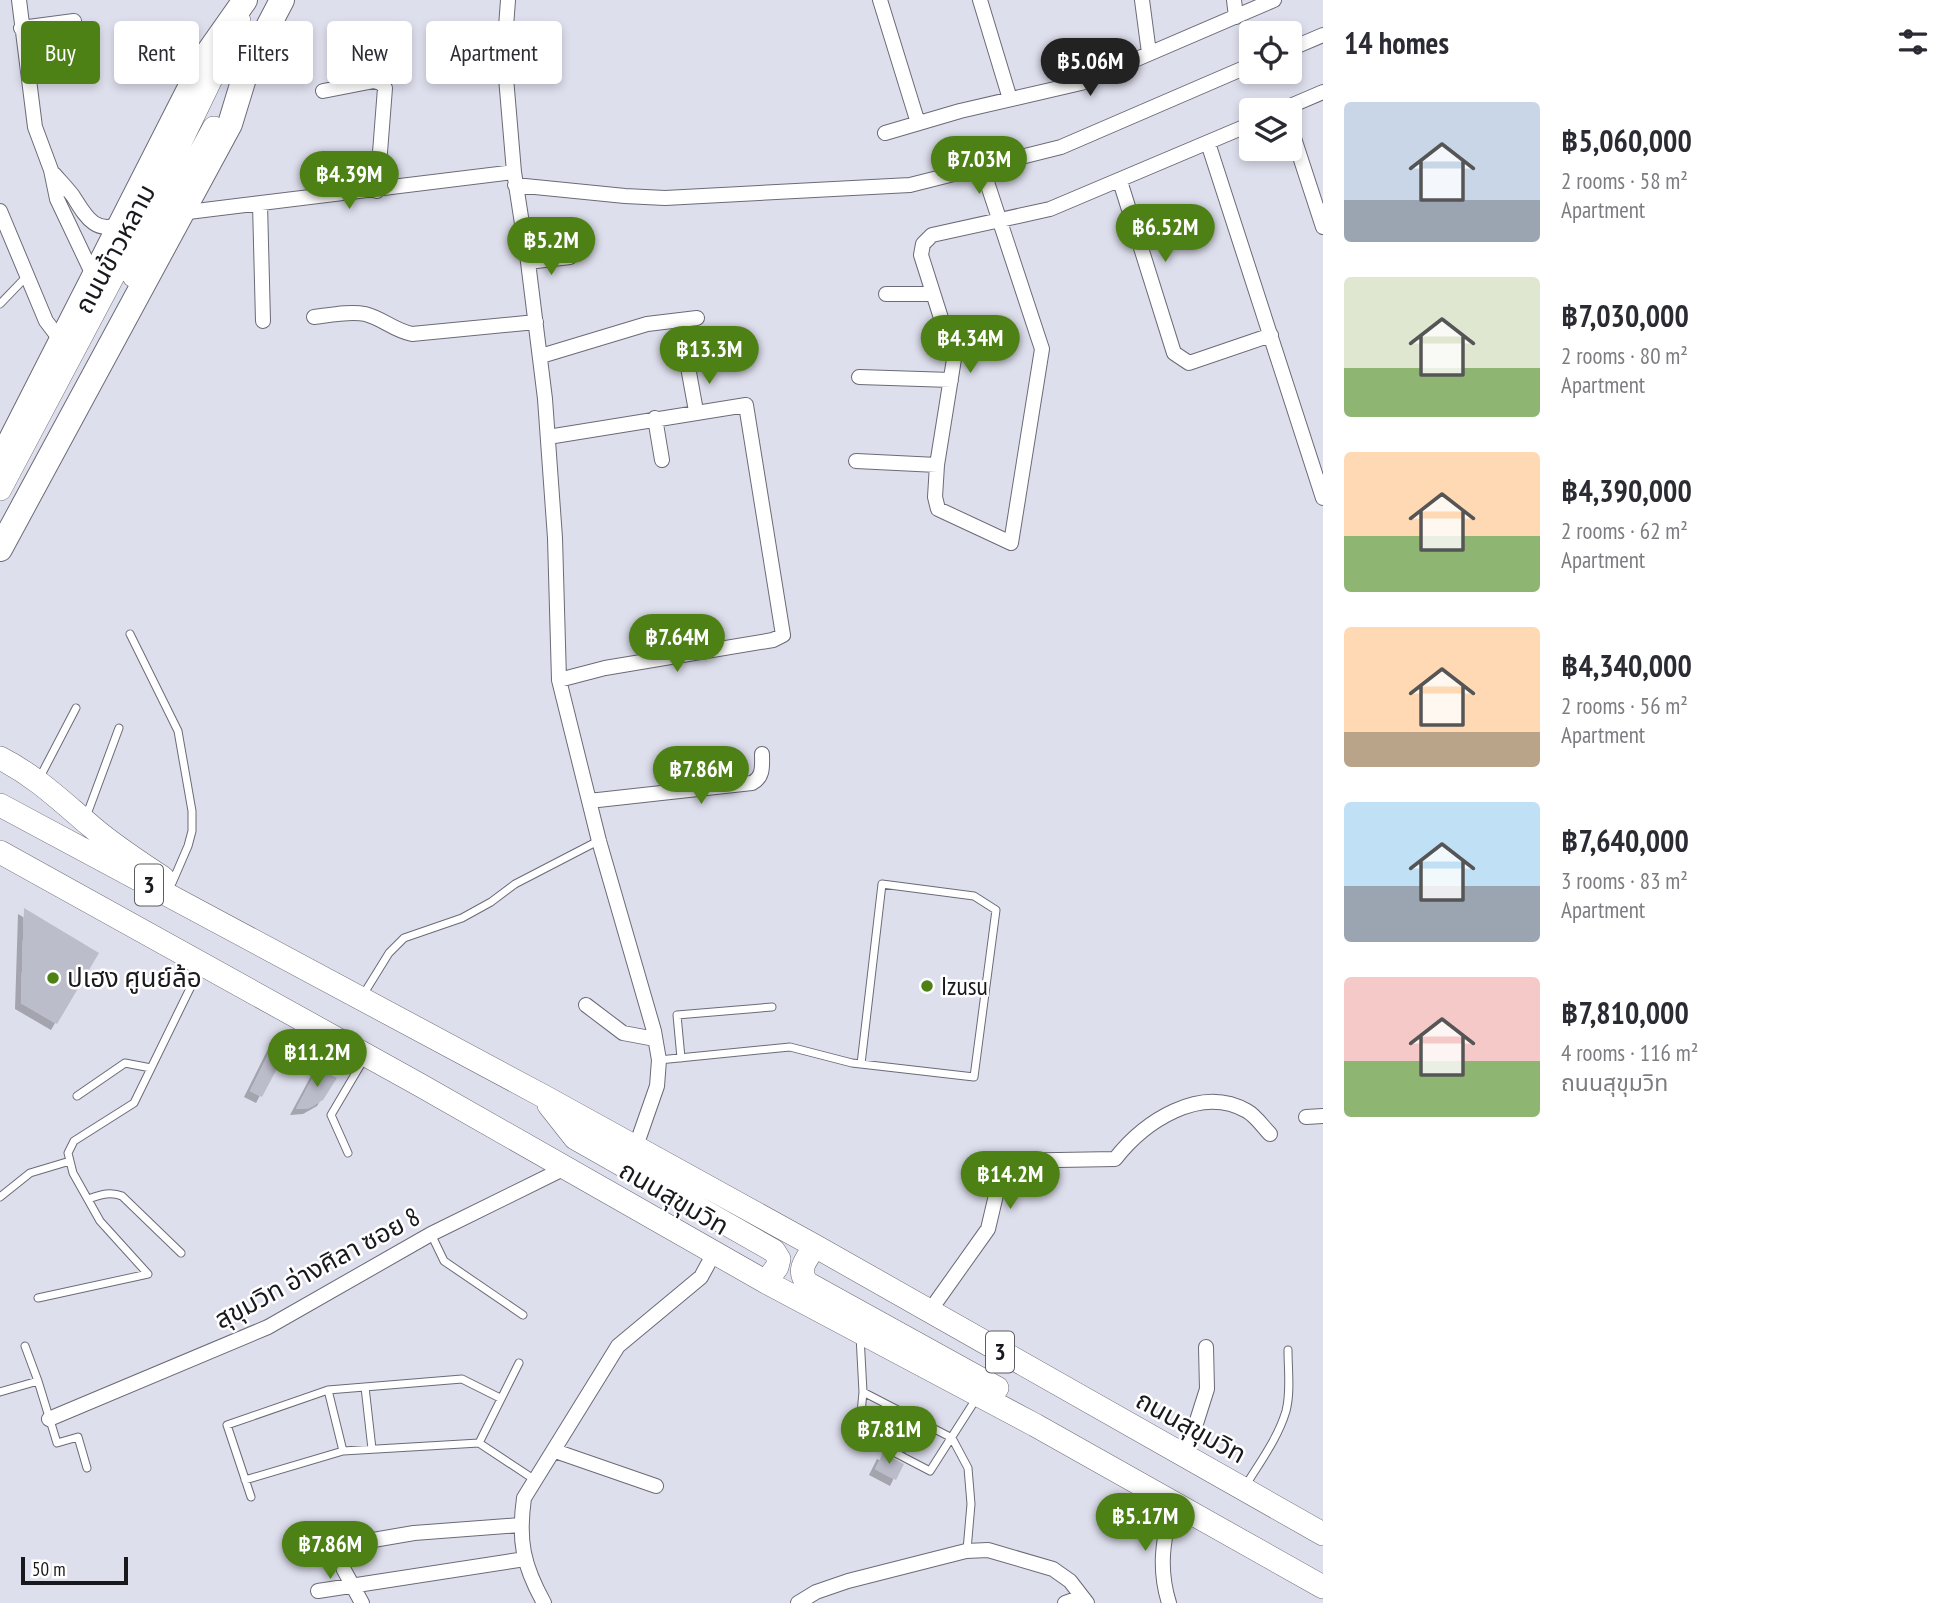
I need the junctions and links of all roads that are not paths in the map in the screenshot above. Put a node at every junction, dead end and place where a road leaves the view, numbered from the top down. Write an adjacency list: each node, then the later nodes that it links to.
1 (19, 0): 11 (street)
2 (247, 0): 38 (highway)
3 (282, 0): 12 (highway, ถนนข้าวหลาม)
4 (508, 0): 31 (street)
5 (880, 0): 24 (street)
6 (980, 0): 22 (street)
7 (1142, 0): 15 (street)
8 (1234, 0): 10 (street)
9 (1274, 0): 10 (street)
10 (1236, 17): 15 (street)
11 (21, 21)
12 (271, 21)
13 (1323, 35): 14 (street)
14 (1302, 44)
15 (1149, 53): 22 (street)
16 (1239, 70): 29 (street)
17 (29, 84): 30 (street)
18 (235, 84): 38 (main road, ถนนข้าวหลาม)
19 (242, 84): 36 (highway)
20 (323, 91): 33 (street)
21 (1323, 92): 23 (street)
22 (1010, 99): 24 (street)
23 (1302, 101)
24 (918, 123): 26 (street)
25 (1239, 129): 27 (street)
26 (885, 133)
27 (1208, 143): 32 (street); 51 (street)
28 (1302, 161): 39 (street)
29 (987, 166): 31 (street); 37 (street)
30 (51, 170): 38 (street); 43 (street)
31 (515, 179): 33 (street); 41 (street)
32 (1120, 181): 37 (street); 51 (street)
33 (377, 191): 34 (street)
34 (260, 204): 36 (street); 49 (street)
35 (0, 211): 42 (street)
36 (180, 213): 67 (highway)
37 (1000, 221): 45 (street); 63 (street)
38 (140, 226): 43 (highway); 64 (main road, ถนนข้าวหลาม); 66 (main road, ถนนข้าวหลาม)
39 (1323, 226)
40 (570, 257): 41 (street)
41 (528, 262): 50 (street)
42 (27, 276): 46 (lane); 52 (street)
43 (94, 277): 52 (highway)
44 (886, 294): 45 (street)
45 (932, 294): 56 (street)
46 (0, 304)
47 (314, 317): 50 (street)
48 (697, 318): 53 (street)
49 (263, 321)
50 (536, 322): 53 (street)
51 (1271, 335): 65 (street)
52 (62, 342): 61 (highway)
53 (541, 356): 59 (street)
54 (688, 367): 57 (street)
55 (859, 377): 56 (street)
56 (951, 380): 63 (street)
57 (696, 411): 58 (street); 69 (street)
58 (655, 418): 59 (street); 60 (street)
59 (548, 437): 69 (street)
60 (662, 460)
61 (0, 461)
62 (856, 461): 63 (street)
63 (937, 465)
64 (0, 489)
65 (1323, 498)
66 (0, 526)
67 (0, 549)
68 (130, 634): 80 (lane)
69 (559, 680): 75 (street)
70 (76, 708): 74 (lane)
71 (119, 727): 77 (lane)
72 (762, 754): 75 (street)
73 (0, 758): 74 (main road)
74 (38, 781): 77 (main road)
75 (589, 801): 78 (street)
76 (0, 804): 82 (main road, ถนนสุขุมวิท / 3)
77 (85, 821): 80 (main road)
78 (599, 841): 83 (lane); 86 (street)
79 (0, 852): 81 (main road, ถนนสุขุมวิท / 3)
80 (172, 883): 82 (main road)
81 (202, 964): 87 (main road, ถนนสุขุมวิท / 3); 91 (lane)
82 (298, 966): 83 (main road, ถนนสุขุมวิท / 3)
83 (360, 999): 93 (main road, ถนนสุขุมวิท / 3)
84 (586, 1005): 86 (street)
85 (772, 1007): 88 (lane)
86 (655, 1039): 89 (street)
87 (366, 1055): 98 (lane); 100 (main road, ถนนสุขุมวิท / 3)
88 (681, 1058): 89 (lane); 90 (lane)
89 (659, 1060): 97 (street)
90 (861, 1064): 90 (lane)
91 (151, 1068): 92 (lane); 99 (lane)
92 (77, 1096)
93 (543, 1097): 97 (main road, ถนนสุขุมวิท / 3); 107 (main road)
94 (1323, 1116): 95 (street)
95 (1306, 1117)
96 (1270, 1134): 109 (street)
97 (635, 1149): 104 (main road, ถนนสุขุมวิท / 3)
98 (348, 1153)
99 (70, 1161): 101 (lane); 102 (lane)
100 (565, 1168): 103 (street, สุขุมวิท อ่างศิลา ซอย 8); 106 (main road, ถนนสุขุมวิท / 3)
101 (0, 1197)
102 (88, 1199): 105 (lane); 108 (lane)
103 (431, 1234): 110 (lane); 123 (street, สุขุมวิท อ่างศิลา ซอย 8)
104 (815, 1246): 109 (main road, ถนนสุขุมวิท / 3); 124 (main road)
105 (181, 1253)
106 (714, 1253): 107 (main road, ถนนสุขุมวิท / 3); 129 (street)
107 (766, 1282): 111 (main road, ถนนสุขุมวิท / 3)
108 (38, 1298)
109 (929, 1312): 130 (main road, ถนนสุขุมวิท / 3)
110 (523, 1315)
111 (860, 1332): 120 (lane); 121 (main road, ถนนสุขุมวิท / 3)
112 (25, 1346): 116 (lane)
113 (1206, 1348): 130 (street)
114 (1288, 1350): 135 (lane)
115 (519, 1363): 122 (lane)
116 (37, 1381): 119 (lane); 123 (lane)
117 (365, 1387): 118 (lane); 122 (lane); 127 (lane)
118 (328, 1390): 128 (lane); 132 (lane)
119 (0, 1392)
120 (863, 1392): 125 (lane); 125 (lane)
121 (978, 1395): 124 (main road, ถนนสุขุมวิท / 3); 125 (lane)
122 (500, 1398): 126 (lane)
123 (49, 1419): 131 (lane)
124 (1035, 1425): 137 (main road, ถนนสุขุมวิท / 3)
125 (951, 1438): 142 (lane)
126 (479, 1443): 127 (lane); 133 (lane)
127 (372, 1449): 128 (lane)
128 (343, 1451): 132 (lane)
129 (555, 1451): 133 (street); 134 (street)
130 (1186, 1455): 135 (main road, ถนนสุขุมวิท / 3)
131 (87, 1468)
132 (245, 1480): 136 (lane)
133 (535, 1481): 138 (street)
134 (656, 1486)
135 (1244, 1488): 139 (main road, ถนนสุขุมวิท / 3)
136 (251, 1497)
137 (1173, 1504): 145 (main road, ถนนสุขุมวิท / 3); 152 (street)
138 (520, 1525): 140 (street); 143 (street)
139 (1323, 1534)
140 (336, 1545): 141 (street); 144 (street)
141 (309, 1550)
142 (967, 1551): 147 (street); 150 (street)
143 (525, 1559): 144 (street); 149 (street)
144 (353, 1585): 146 (street); 148 (street)
145 (1320, 1585)
146 (318, 1591)
147 (1084, 1600): 151 (street)
148 (362, 1603)
149 (544, 1603)
150 (798, 1603)
151 (1065, 1603)
152 (1169, 1603)

